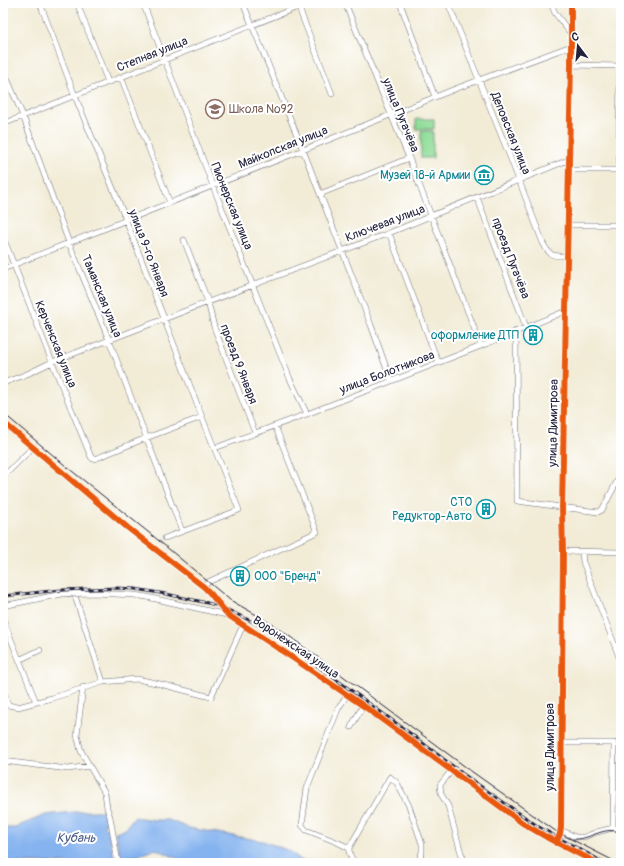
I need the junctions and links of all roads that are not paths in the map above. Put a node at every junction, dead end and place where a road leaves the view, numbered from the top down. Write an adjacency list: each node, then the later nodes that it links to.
1 (40, 3): 23 (street, улица 9-го Января)
2 (77, 3): 21 (street)
3 (143, 3): 15 (street, Пионерская улица)
4 (243, 3): 12 (street)
5 (308, 3): 11 (street, Степная улица)
6 (345, 3): 25 (street, улица Пугачёва)
7 (400, 3): 24 (street)
8 (448, 3): 20 (street, Деповская улица)
9 (551, 3): 13 (street)
10 (571, 3): 13 (street, улица Димитрова)
11 (298, 5): 12 (street, Степная улица); 22 (street)
12 (252, 26): 15 (street, Степная улица); 28 (street)
13 (571, 34): 14 (street, улица Димитрова)
14 (571, 46): 16 (street, улица Димитрова); 20 (street, Майкопская улица)
15 (165, 60): 19 (street, Степная улица); 34 (street, Пионерская улица)
16 (571, 65): 17 (street); 30 (street, улица Димитрова)
17 (620, 66): 32 (street)
18 (3, 69): 26 (street, Таманская улица)
19 (121, 77): 21 (street, Степная улица); 37 (street)
20 (479, 80): 24 (street, Майкопская улица); 33 (street, Деповская улица)
21 (108, 82): 23 (street, Степная улица)
22 (332, 94)
23 (75, 96): 26 (street, Степная улица); 39 (street, улица 9-го Января)
24 (435, 97): 25 (street, Майкопская улица)
25 (390, 114): 28 (street, Майкопская улица); 29 (street, улица Пугачёва)
26 (23, 116): 27 (street, Степная улица); 45 (street, Таманская улица)
27 (3, 124)
28 (303, 150): 34 (street, Майкопская улица); 35 (street)
29 (409, 158): 35 (street); 38 (street, улица Пугачёва)
30 (568, 160): 31 (street, улица Димитрова); 33 (street, Ключевая улица)
31 (568, 170): 32 (street); 40 (street, улица Димитрова)
32 (620, 170)
33 (518, 180): 36 (street, Ключевая улица); 47 (street, Деповская улица)
34 (213, 186): 37 (street, Майкопская улица); 50 (street, Пионерская улица)
35 (320, 194): 46 (street)
36 (477, 197): 38 (street, Ключевая улица); 54 (street, проезд Пугачёва)
37 (170, 203): 39 (street, Майкопская улица)
38 (431, 215): 42 (street, Ключевая улица); 57 (street, улица Пугачёва)
39 (126, 220): 45 (street, Майкопская улица); 53 (street, улица 9-го Января)
40 (568, 225): 41 (street); 47 (street, улица Димитрова)
41 (621, 225)
42 (389, 233): 46 (street, Ключевая улица); 59 (street)
43 (3, 237): 48 (street, Керченская улица)
44 (184, 240): 51 (street)
45 (69, 244): 48 (street, Майкопская улица); 56 (street, Таманская улица)
46 (341, 251): 50 (street, Ключевая улица); 61 (street)
47 (567, 256): 52 (street, улица Димитрова)
48 (14, 265): 49 (street, Майкопская улица); 58 (street, Керченская улица)
49 (3, 269)
50 (253, 285): 51 (street, Ключевая улица); 64 (street, Пионерская улица)
51 (208, 302): 53 (street, Ключевая улица); 68 (street, проезд 9 Января)
52 (566, 311): 54 (street, улица Болотникова); 74 (street, улица Димитрова)
53 (163, 318): 56 (street, Ключевая улица); 65 (street, улица 9-го Января)
54 (526, 327): 55 (street, улица Болотникова)
55 (516, 331): 57 (street, улица Болотникова); 74 (street)
56 (109, 340): 58 (street, Ключевая улица); 69 (street, Таманская улица)
57 (481, 346): 59 (street, улица Болотникова)
58 (52, 362): 60 (street, Ключевая улица); 69 (street, Керченская улица)
59 (438, 362): 61 (street, улица Болотникова)
60 (3, 381)
61 (391, 381): 64 (street, улица Болотникова)
62 (3, 401): 63 (street)
63 (5, 407)
64 (307, 414): 67 (street, улица Болотникова)
65 (202, 417): 69 (street); 71 (street, улица 9-го Января)
66 (3, 422): 70 (street, Воронежская улица)
67 (275, 426): 68 (street, улица Болотникова); 80 (street)
68 (255, 433): 71 (street, улица Болотникова)
69 (146, 438): 75 (street, Таманская улица)
70 (33, 447): 72 (street); 80 (street, Воронежская улица)
71 (214, 448): 75 (street, улица 9-го Января)
72 (4, 474)
73 (621, 474): 74 (street)
74 (562, 508): 77 (street, улица Димитрова)
75 (182, 532): 76 (street)
76 (165, 538)
77 (563, 551): 78 (street); 97 (street, улица Димитрова)
78 (582, 552): 79 (street); 88 (street)
79 (621, 552)
80 (204, 587): 83 (street, Воронежская улица)
81 (74, 593): 82 (street); 83 (street); 89 (street)
82 (3, 606)
83 (228, 615): 85 (street, Воронежская улица)
84 (3, 619): 87 (street)
85 (243, 625): 89 (street, Воронежская улица); 92 (street, Воронежская улица)
86 (40, 650): 87 (street)
87 (20, 660): 93 (street)
88 (621, 662)
89 (103, 682): 90 (street)
90 (83, 688): 93 (street); 99 (street)
91 (3, 690): 94 (street)
92 (347, 695): 95 (street, Воронежская улица); 105 (street)
93 (36, 702): 94 (street)
94 (5, 705)
95 (363, 706): 96 (street); 100 (street, Воронежская улица)
96 (351, 727)
97 (561, 743): 101 (street); 103 (street, улица Димитрова)
98 (3, 761): 99 (street)
99 (90, 766): 106 (street)
100 (452, 770): 104 (street, Воронежская улица); 109 (street)
101 (614, 828): 102 (street); 103 (street)
102 (621, 829)
103 (561, 830): 104 (street, улица Димитрова)
104 (556, 843): 110 (street, Воронежская улица)
105 (349, 848): 107 (street); 108 (street)
106 (118, 863)
107 (357, 863)
108 (418, 863)
109 (466, 863)
110 (597, 863)

